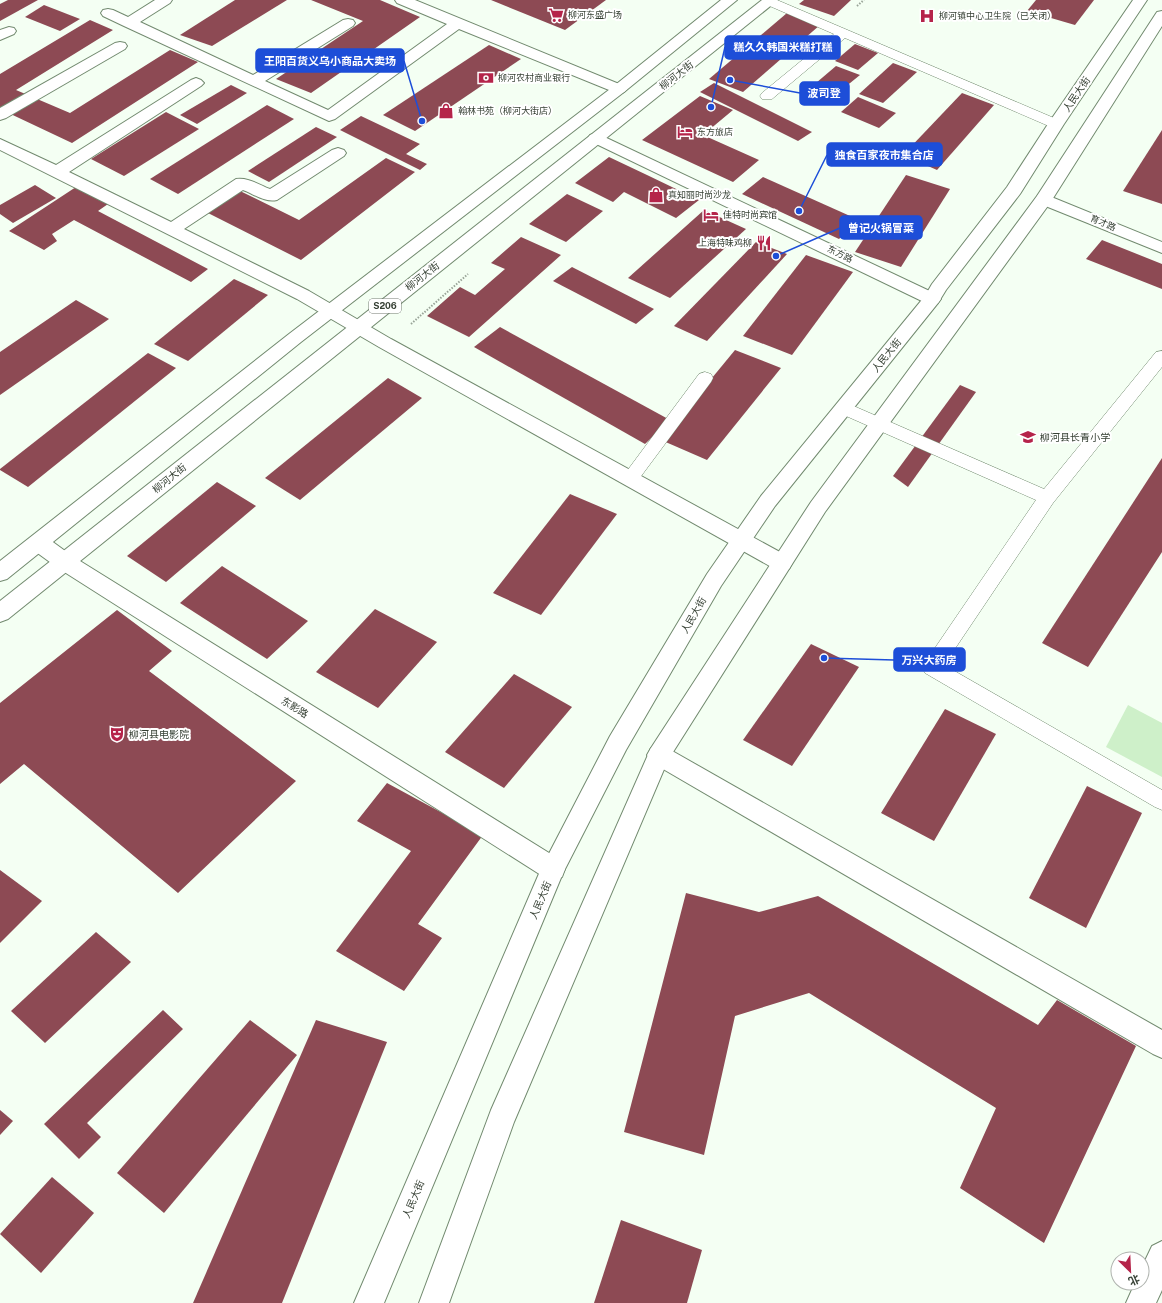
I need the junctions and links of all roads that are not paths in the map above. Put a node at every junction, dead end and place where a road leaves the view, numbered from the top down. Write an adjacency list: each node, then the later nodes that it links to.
1 (165, 0): 9 (street)
2 (402, 0): 11 (street)
3 (434, 0): 16 (street)
4 (730, 0): 16 (street, S206)
5 (1140, 0): 19 (street, 人民大街)
6 (770, 1): 12 (lane); 20 (street, 柳河大街 / S206)
7 (108, 13): 9 (street)
8 (1161, 19): 24 (street)
9 (129, 23): 14 (street)
10 (348, 23): 14 (street)
11 (458, 23): 14 (street); 16 (street)
12 (843, 33): 17 (lane); 19 (lane)
13 (120, 46): 18 (street)
14 (254, 81)
15 (196, 82): 23 (street)
16 (624, 84): 28 (street, S206)
17 (767, 96)
18 (0, 115)
19 (1056, 124): 27 (street, 人民大街)
20 (596, 138): 27 (street, 东方路); 29 (street, 柳河大街 / S206)
21 (0, 144): 23 (street)
22 (338, 153): 25 (street)
23 (57, 172): 25 (street)
24 (1044, 199): 26 (street, 育才路); 33 (street)
25 (172, 230): 28 (street)
26 (1162, 248)
27 (932, 299): 32 (street, 人民大街)
28 (329, 312): 29 (street); 37 (street, S206)
29 (359, 327): 34 (street); 38 (street, 柳河大街 / S206)
30 (1162, 356): 35 (lane)
31 (705, 378): 34 (lane)
32 (843, 408): 33 (lane); 36 (street, 人民大街)
33 (879, 424): 35 (lane); 39 (street)
34 (630, 478): 36 (street)
35 (1047, 498): 43 (lane)
36 (741, 541): 39 (street); 44 (street, 人民大街)
37 (39, 543): 38 (street, 东影路); 40 (street, S206)
38 (65, 562): 41 (street, 柳河大街 / S206); 44 (street, 东影路)
39 (782, 563): 42 (street)
40 (0, 573)
41 (0, 613)
42 (659, 755): 45 (street); 48 (street)
43 (1162, 801)
44 (553, 869): 47 (street, 人民大街)
45 (1162, 1045)
46 (1162, 1256): 49 (street)
47 (369, 1303)
48 (434, 1303)
49 (1141, 1303)

